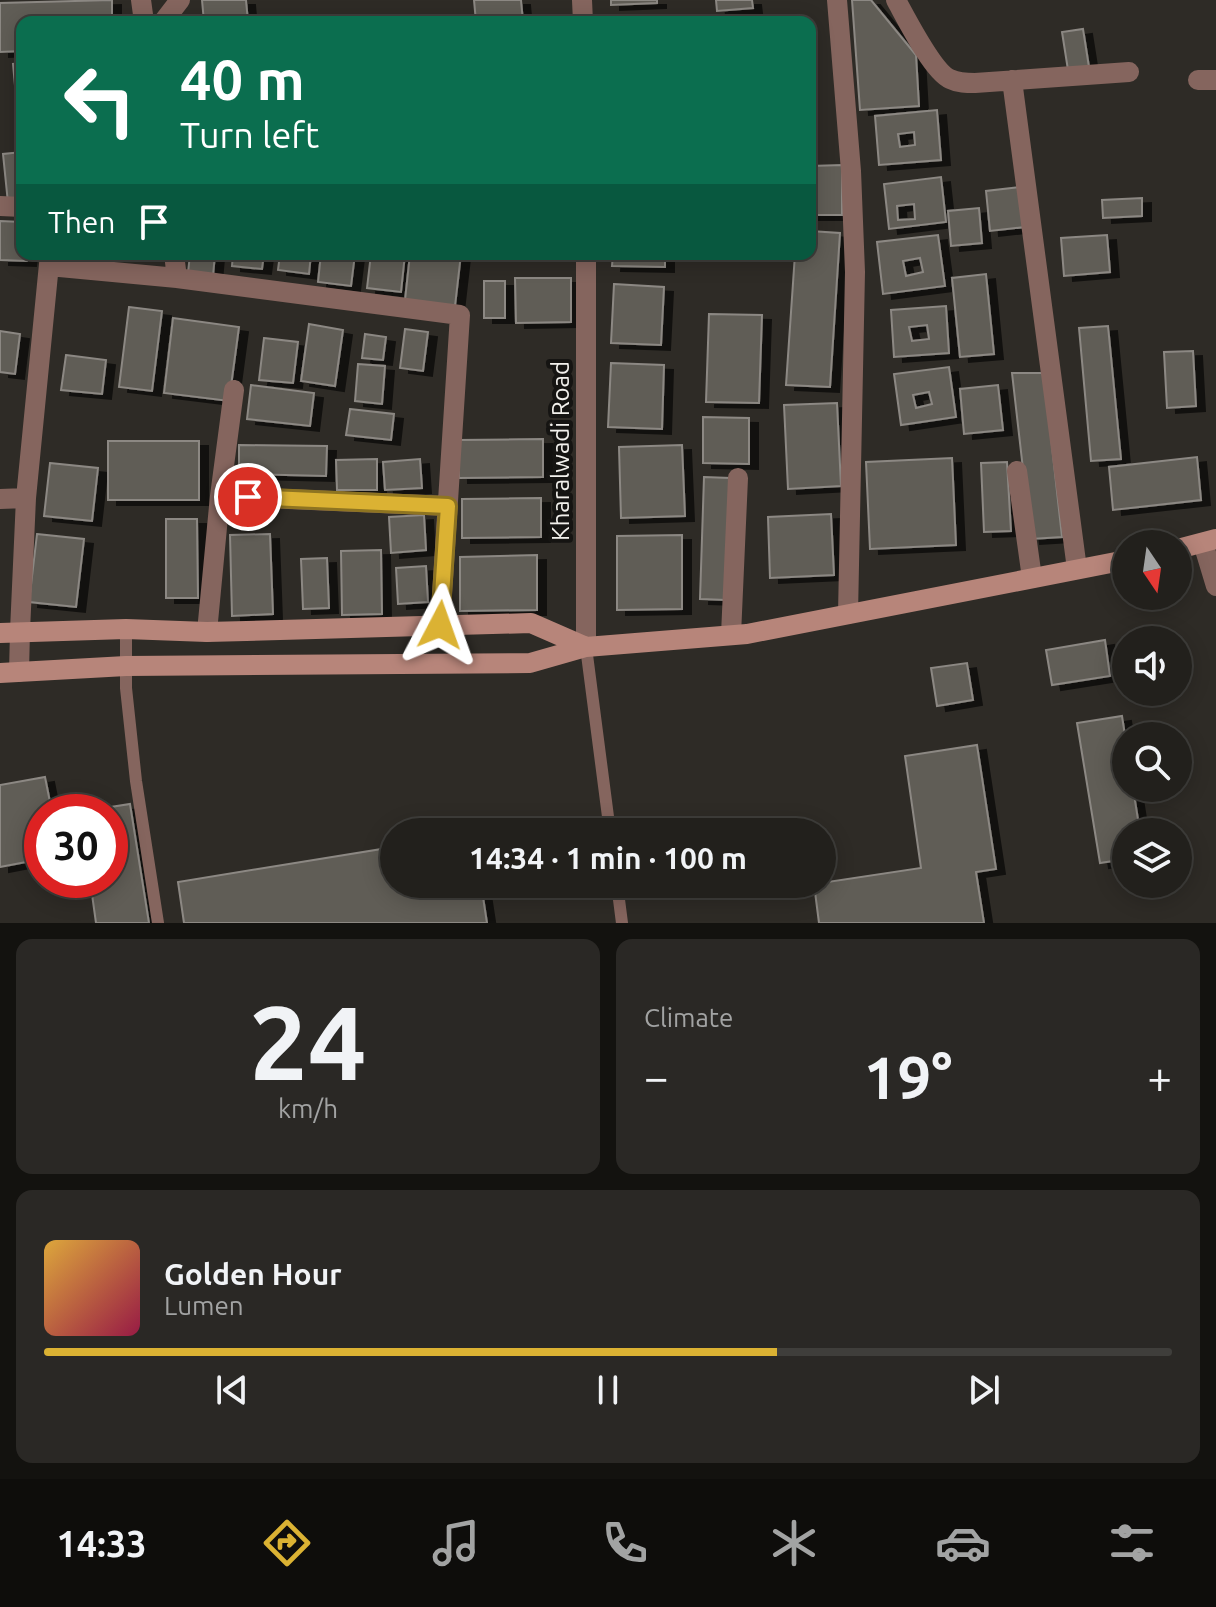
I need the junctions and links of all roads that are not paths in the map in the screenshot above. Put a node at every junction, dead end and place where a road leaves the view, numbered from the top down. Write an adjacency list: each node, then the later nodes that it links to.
1 (837, 0): 21 (street)
2 (896, 0): 4 (street)
3 (1129, 72): 4 (street)
4 (1012, 80): 18 (street)
5 (49, 260): 8 (street); 13 (street)
6 (175, 260): 8 (street)
7 (586, 260): 27 (street, Kharalwadi Road)
8 (177, 278): 15 (street)
9 (234, 390): 12 (street)
10 (1017, 471): 19 (street)
11 (738, 478): 26 (street)
12 (220, 496): 15 (street); 25 (street)
13 (26, 498): 14 (street); 24 (street)
14 (0, 499)
15 (448, 506): 22 (street)
16 (1210, 541): 20 (street)
17 (1112, 563): 18 (street)
18 (1077, 569): 19 (street)
19 (1032, 578): 21 (street)
20 (1216, 586)
21 (848, 614): 26 (street)
22 (440, 625): 25 (street); 27 (street)
23 (126, 629): 24 (street); 25 (street); 28 (lane)
24 (10, 632): 29 (street)
25 (207, 632)
26 (731, 635): 27 (street)
27 (586, 647): 28 (street); 30 (lane)
28 (126, 666): 29 (street); 32 (lane)
29 (10, 672)
30 (608, 818)
31 (619, 898): 33 (lane)
32 (158, 923)
33 (622, 923)

